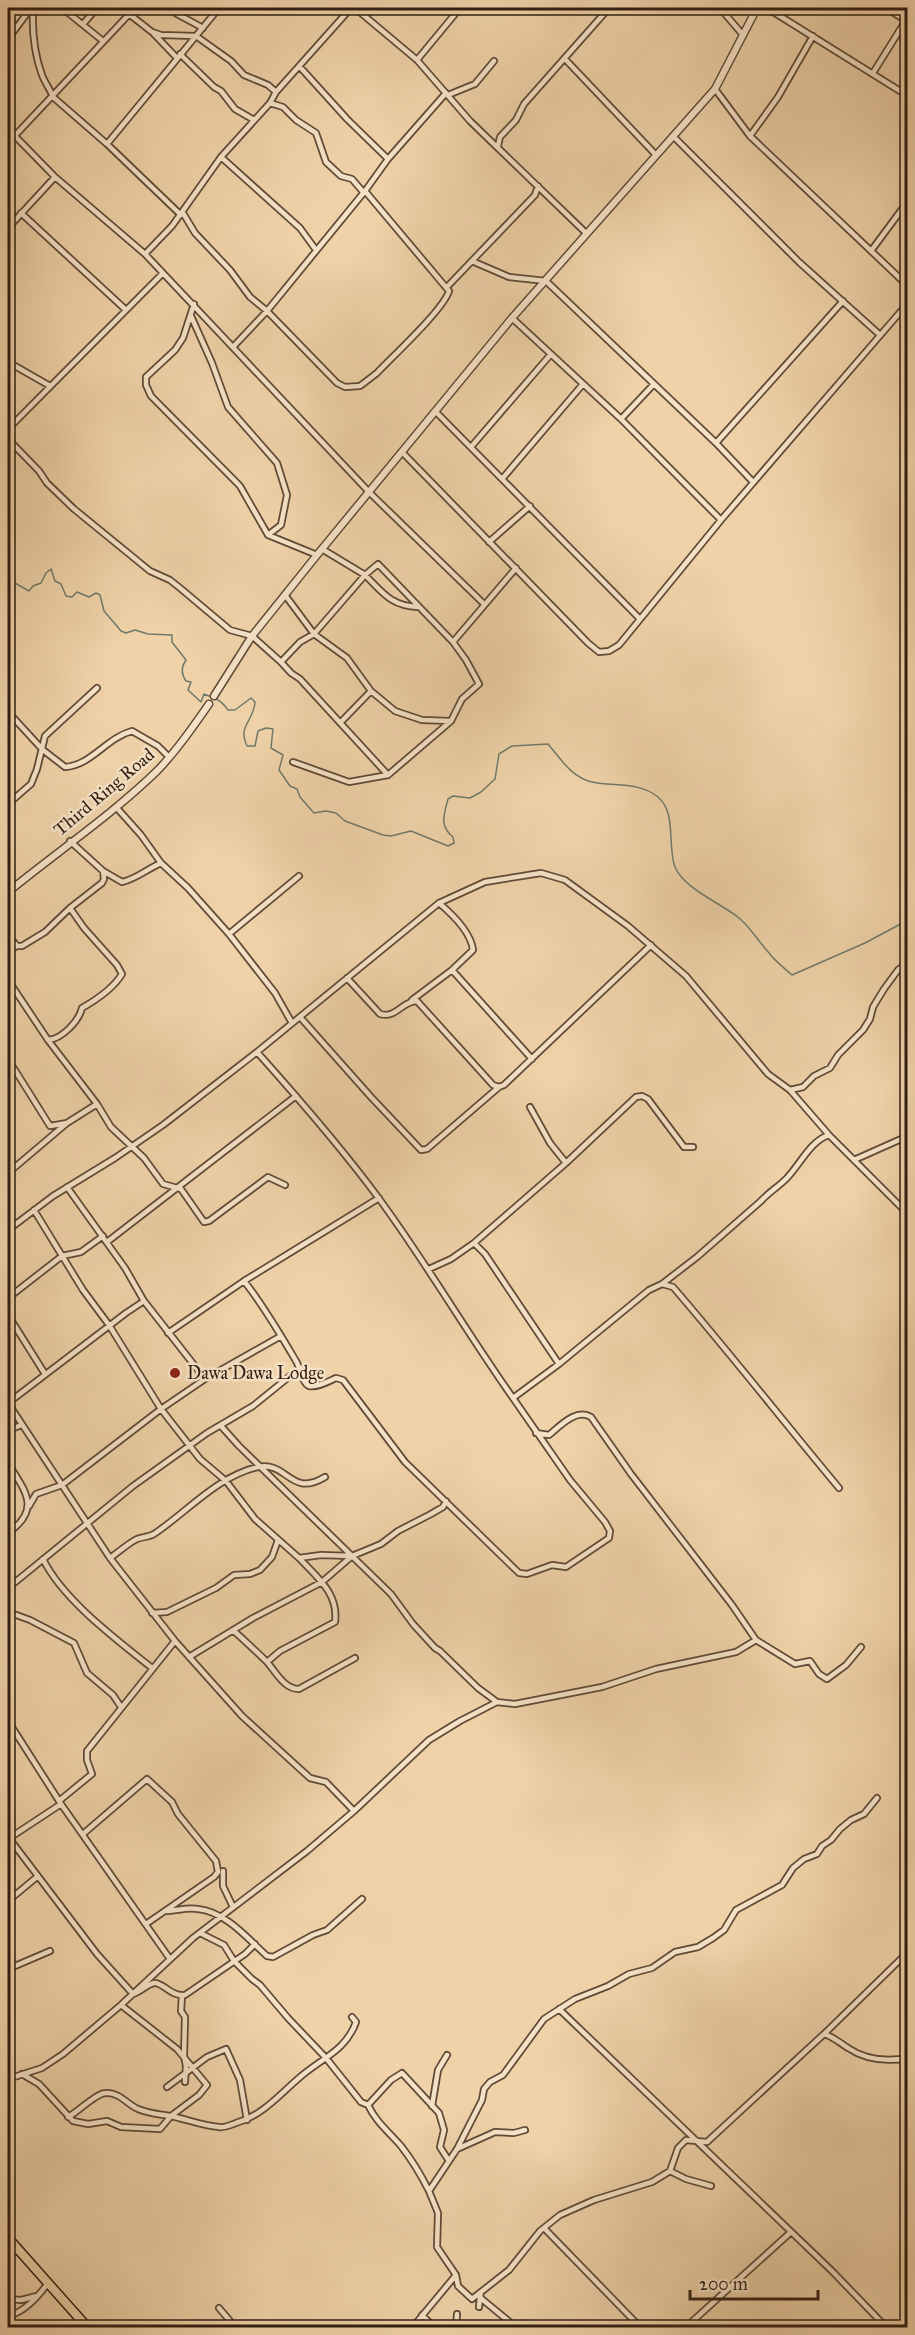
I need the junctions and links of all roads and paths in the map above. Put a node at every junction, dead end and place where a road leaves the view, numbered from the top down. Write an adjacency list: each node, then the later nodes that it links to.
1 (32, 8): 22 (street); 34 (street)
2 (63, 8): 16 (street)
3 (97, 8): 16 (street)
4 (135, 8): 14 (street)
5 (166, 8): 17 (street)
6 (219, 8): 17 (street)
7 (353, 8): 26 (street); 28 (street)
8 (460, 8): 26 (street)
9 (609, 8): 25 (street)
10 (720, 8): 19 (street)
11 (757, 8): 19 (street)
12 (767, 8): 21 (street)
13 (886, 8): 15 (street)
14 (129, 14): 18 (street); 23 (street)
15 (907, 21): 29 (street)
16 (82, 24): 23 (street)
17 (203, 28): 20 (street)
18 (152, 32): 20 (street); 24 (street)
19 (743, 35): 30 (street)
20 (196, 36): 24 (street); 31 (street)
21 (813, 36): 29 (street); 39 (street)
22 (8, 39)
23 (103, 41): 34 (street)
24 (179, 56): 36 (street); 41 (street)
25 (565, 59): 42 (street); 43 (street)
26 (417, 60): 32 (street)
27 (494, 61): 32 (street)
28 (300, 67): 31 (street); 45 (street)
29 (873, 73): 33 (street)
30 (715, 89): 38 (street); 39 (street)
31 (276, 92): 35 (street)
32 (447, 94): 42 (street); 45 (street)
33 (908, 96)
34 (53, 97): 37 (street); 41 (street)
35 (270, 103): 36 (street); 48 (street)
36 (254, 120): 44 (street)
37 (15, 136): 40 (street); 46 (street)
38 (673, 136): 43 (street); 62 (street)
39 (750, 136): 55 (street)
40 (8, 143)
41 (107, 144): 51 (street)
42 (498, 146): 47 (street)
43 (656, 155): 53 (street)
44 (221, 158): 51 (street); 54 (street)
45 (388, 159): 48 (street)
46 (55, 177): 50 (street); 56 (street)
47 (538, 186): 53 (street); 57 (street)
48 (365, 192): 54 (street); 61 (street)
49 (908, 201): 55 (street)
50 (21, 213): 52 (street); 65 (street)
51 (182, 214): 56 (street); 66 (street)
52 (8, 228)
53 (586, 233): 59 (street)
54 (316, 250): 66 (street)
55 (871, 251): 60 (street)
56 (145, 254): 58 (street)
57 (472, 261): 59 (street); 61 (street)
58 (162, 273): 64 (street); 65 (street)
59 (546, 281): 68 (street); 74 (street)
60 (908, 286)
61 (447, 287): 66 (street)
62 (843, 301): 69 (street); 80 (street)
63 (908, 303): 69 (street)
64 (194, 304): 67 (street); 70 (street)
65 (126, 310): 75 (street)
66 (267, 311): 70 (street)
67 (191, 316): 88 (street); 88 (street)
68 (512, 318): 71 (street); 76 (street)
69 (880, 335): 84 (street)
70 (233, 347): 85 (street)
71 (551, 354): 73 (street); 81 (street)
72 (8, 362): 75 (street)
73 (583, 384): 77 (street); 83 (street)
74 (654, 384): 77 (street); 80 (street)
75 (50, 386): 78 (street)
76 (436, 412): 81 (street); 82 (street)
77 (621, 420): 87 (street)
78 (8, 429)
79 (8, 439): 99 (street)
80 (716, 443): 84 (street)
81 (471, 447): 83 (street)
82 (402, 452): 85 (street); 89 (street)
83 (502, 479): 86 (street)
84 (753, 482): 87 (street)
85 (370, 493): 90 (street); 95 (street)
86 (530, 506): 89 (street); 97 (street)
87 (721, 520): 97 (street)
88 (268, 536): 91 (street)
89 (489, 542): 92 (street)
90 (322, 549): 91 (street); 93 (street)
91 (317, 555): 94 (street)
92 (516, 568): 95 (street); 97 (street)
93 (365, 575): 96 (street); 96 (street); 98 (street)
94 (285, 595): 98 (street); 99 (street)
95 (484, 604): 100 (street)
96 (418, 607): 100 (street)
97 (640, 619)
98 (314, 634): 101 (street); 103 (street)
99 (252, 636): 101 (street); 104 (street)
100 (453, 642): 107 (street)
101 (282, 662): 108 (street)
102 (97, 688): 109 (street)
103 (371, 691): 107 (street); 108 (street)
104 (214, 696): 105 (street)
105 (209, 704): 110 (street, Third Ring Road)
106 (8, 712): 109 (street)
107 (451, 721): 112 (street)
108 (340, 723): 112 (street)
109 (43, 750): 110 (street); 113 (street)
110 (169, 757): 114 (street, Third Ring Road)
111 (293, 762): 112 (street)
112 (388, 775)
113 (8, 804)
114 (116, 807): 115 (street, Third Ring Road); 116 (street)
115 (70, 841): 117 (street); 119 (street, Third Ring Road)
116 (161, 863): 117 (street); 122 (street)
117 (103, 871): 121 (street)
118 (299, 876): 122 (street)
119 (8, 892)
120 (439, 903): 124 (street); 128 (street); 129 (street)
121 (70, 908): 125 (street); 134 (street)
122 (230, 934): 133 (street)
123 (8, 935): 125 (street)
124 (651, 945): 137 (street); 139 (street)
125 (17, 946): 126 (street)
126 (8, 951)
127 (908, 962): 139 (street)
128 (452, 970): 131 (street); 137 (street)
129 (347, 978): 131 (street); 132 (street)
130 (8, 980): 134 (street)
131 (411, 1001): 138 (street)
132 (300, 1017): 133 (street); 138 (street)
133 (292, 1023): 135 (street)
134 (48, 1040): 141 (street)
135 (257, 1052): 140 (street); 146 (street)
136 (8, 1059): 143 (street)
137 (532, 1059): 138 (street)
138 (499, 1087)
139 (790, 1090): 144 (street)
140 (296, 1096): 153 (street); 154 (street)
141 (97, 1104): 143 (street); 146 (street)
142 (530, 1107): 149 (street)
143 (67, 1123): 150 (street)
144 (829, 1135): 148 (street); 164 (street)
145 (908, 1136): 148 (street)
146 (132, 1147): 152 (street); 153 (street)
147 (693, 1147): 149 (street)
148 (854, 1161): 156 (street)
149 (566, 1163): 160 (street)
150 (8, 1173)
151 (285, 1185): 153 (street)
152 (68, 1186): 155 (street); 158 (street)
153 (176, 1188): 159 (street)
154 (379, 1198): 162 (street); 163 (street)
155 (34, 1210): 157 (street); 161 (street)
156 (908, 1214)
157 (8, 1230)
158 (103, 1236): 159 (street); 161 (street)
159 (107, 1242): 166 (street)
160 (474, 1243): 162 (street); 171 (street)
161 (62, 1256): 165 (street); 168 (street)
162 (429, 1269): 175 (street)
163 (244, 1281): 169 (street); 170 (street)
164 (662, 1284): 171 (street); 188 (street)
165 (8, 1298)
166 (144, 1301): 168 (street); 169 (street)
167 (8, 1315): 173 (street)
168 (109, 1325): 173 (street); 177 (street)
169 (168, 1333): 174 (street)
170 (281, 1336): 172 (street); 174 (street)
171 (559, 1364): 175 (street)
172 (300, 1368): 179 (street); 191 (street)
173 (45, 1374): 176 (street)
174 (205, 1379): 177 (street)
175 (513, 1398): 181 (street)
176 (8, 1403): 178 (street)
177 (161, 1409): 182 (street); 187 (street)
178 (22, 1425): 180 (street); 187 (street)
179 (221, 1426): 182 (street); 184 (street)
180 (8, 1430)
181 (536, 1433): 191 (street); 205 (street)
182 (190, 1446): 186 (street); 193 (street)
183 (8, 1463): 189 (street)
184 (260, 1467): 185 (street); 186 (street); 196 (street)
185 (325, 1477)
186 (226, 1481): 195 (street); 197 (street)
187 (62, 1485): 190 (street); 193 (street)
188 (839, 1488)
189 (25, 1494): 190 (street); 192 (street)
190 (36, 1494): 192 (street)
191 (446, 1501): 196 (street)
192 (29, 1506): 194 (street)
193 (86, 1523): 197 (street); 199 (street)
194 (8, 1533)
195 (278, 1540): 198 (street); 203 (street)
196 (352, 1556): 198 (street); 200 (street); 212 (street)
197 (110, 1558): 203 (street)
198 (299, 1558): 200 (street)
199 (43, 1559): 201 (street); 211 (street)
200 (322, 1582): 204 (street); 210 (street)
201 (8, 1588)
202 (8, 1612): 213 (street)
203 (152, 1613): 206 (street)
204 (234, 1631): 208 (street); 210 (street)
205 (756, 1640): 207 (street); 212 (street)
206 (175, 1641): 208 (street); 211 (street)
207 (861, 1647)
208 (189, 1657): 217 (street)
209 (355, 1658): 210 (street)
210 (267, 1662)
211 (152, 1668): 213 (street)
212 (497, 1702): 217 (street)
213 (121, 1707): 216 (street)
214 (8, 1721): 216 (street)
215 (877, 1798): 238 (street)
216 (60, 1803): 218 (street); 219 (street)
217 (354, 1811): 224 (street)
218 (83, 1834): 225 (street); 227 (street)
219 (8, 1839): 221 (street)
220 (223, 1871): 224 (street)
221 (38, 1876): 223 (street); 235 (street)
222 (363, 1899): 229 (street)
223 (8, 1901)
224 (233, 1907): 226 (street)
225 (165, 1911): 226 (street); 227 (street)
226 (221, 1917): 228 (street); 229 (street)
227 (146, 1924): 232 (street)
228 (201, 1933): 232 (street); 233 (street)
229 (255, 1944): 233 (street)
230 (50, 1951): 234 (street)
231 (908, 1952): 240 (street)
232 (170, 1959): 235 (street)
233 (234, 1961): 236 (street); 243 (street)
234 (8, 1965)
235 (133, 1994): 236 (street); 237 (street)
236 (182, 1995): 242 (street)
237 (121, 2005): 242 (street); 248 (street)
238 (559, 2009): 258 (street); 259 (street)
239 (352, 2017): 243 (street)
240 (824, 2034): 244 (street); 258 (street)
241 (447, 2055): 253 (street)
242 (184, 2056): 245 (street); 247 (street)
243 (327, 2058): 252 (street); 256 (street)
244 (908, 2058)
245 (192, 2067): 247 (street); 254 (street); 256 (street)
246 (8, 2071): 249 (street)
247 (186, 2072): 250 (street); 251 (street)
248 (22, 2074): 249 (street); 255 (street)
249 (10, 2078)
250 (184, 2082)
251 (167, 2087)
252 (368, 2105): 253 (street); 263 (street)
253 (432, 2106): 260 (street)
254 (171, 2116): 255 (street); 255 (street); 256 (street)
255 (68, 2117)
256 (247, 2120)
257 (525, 2130): 259 (street)
258 (698, 2142): 261 (street); 265 (street)
259 (457, 2149): 260 (street)
260 (449, 2161): 263 (street)
261 (670, 2171): 262 (street); 264 (street)
262 (711, 2186)
263 (429, 2191): 267 (street)
264 (544, 2228): 272 (street); 286 (street)
265 (791, 2232): 280 (street); 287 (street)
266 (8, 2238): 268 (highway)
267 (456, 2275): 269 (street); 270 (street)
268 (48, 2283): 271 (street); 281 (highway)
269 (458, 2286): 270 (street); 272 (street)
270 (444, 2288): 277 (street)
271 (39, 2295): 273 (street); 278 (street)
272 (480, 2295): 274 (street); 279 (street)
273 (8, 2299)
274 (479, 2307)
275 (219, 2308): 282 (street)
276 (457, 2314): 285 (street)
277 (422, 2315): 283 (street); 284 (street)
278 (8, 2316)
279 (514, 2327)
280 (886, 2327)
281 (88, 2328)
282 (236, 2328)
283 (412, 2328)
284 (435, 2328)
285 (456, 2328)
286 (641, 2328)
287 (685, 2328)

